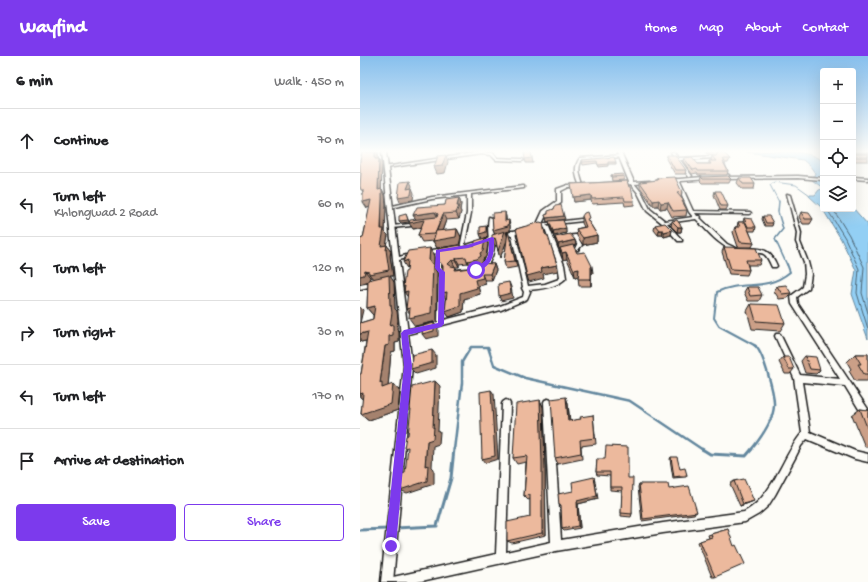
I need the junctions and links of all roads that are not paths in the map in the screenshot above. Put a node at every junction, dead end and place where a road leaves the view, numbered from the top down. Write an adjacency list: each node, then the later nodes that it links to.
1 (387, 177): 19 (street)
2 (579, 177): 15 (street)
3 (629, 177): 12 (street)
4 (686, 177): 9 (street)
5 (781, 177): 9 (street)
6 (805, 177): 7 (street)
7 (820, 178)
8 (653, 180): 12 (street)
9 (677, 180): 20 (street)
10 (856, 180): 11 (street)
11 (868, 180)
12 (632, 183): 13 (street); 25 (street)
13 (610, 184)
14 (588, 185): 15 (street)
15 (581, 186): 27 (street)
16 (523, 187): 17 (street)
17 (469, 194): 19 (street); 33 (street)
18 (788, 195): 48 (street)
19 (390, 207): 28 (street)
20 (691, 212): 21 (street); 22 (street)
21 (749, 213)
22 (698, 217): 25 (street); 34 (street)
23 (490, 218): 30 (street)
24 (581, 220): 27 (street)
25 (664, 222): 32 (street)
26 (423, 223): 28 (street)
27 (540, 225): 29 (street); 31 (street)
28 (392, 227): 38 (street)
29 (513, 232): 30 (street); 43 (street)
30 (492, 238): 33 (street); 40 (street)
31 (550, 240): 37 (street); 37 (street)
32 (680, 240)
33 (462, 248): 36 (street)
34 (740, 249)
35 (747, 250): 39 (street)
36 (438, 251): 38 (street); 44 (street)
37 (556, 253): 43 (street)
38 (396, 260): 45 (street)
39 (774, 266)
40 (476, 270)
41 (383, 282): 42 (street)
42 (360, 287)
43 (525, 288): 44 (street)
44 (441, 324): 45 (street)
45 (404, 333): 56 (street)
46 (778, 336): 47 (street)
47 (798, 378): 48 (street); 52 (street)
48 (845, 383): 51 (street)
49 (548, 402): 54 (street)
50 (506, 404): 55 (street)
51 (868, 416)
52 (806, 434): 53 (street); 54 (street)
53 (868, 458)
54 (556, 546): 55 (street)
55 (501, 557): 57 (street)
56 (387, 582)
57 (393, 582)

